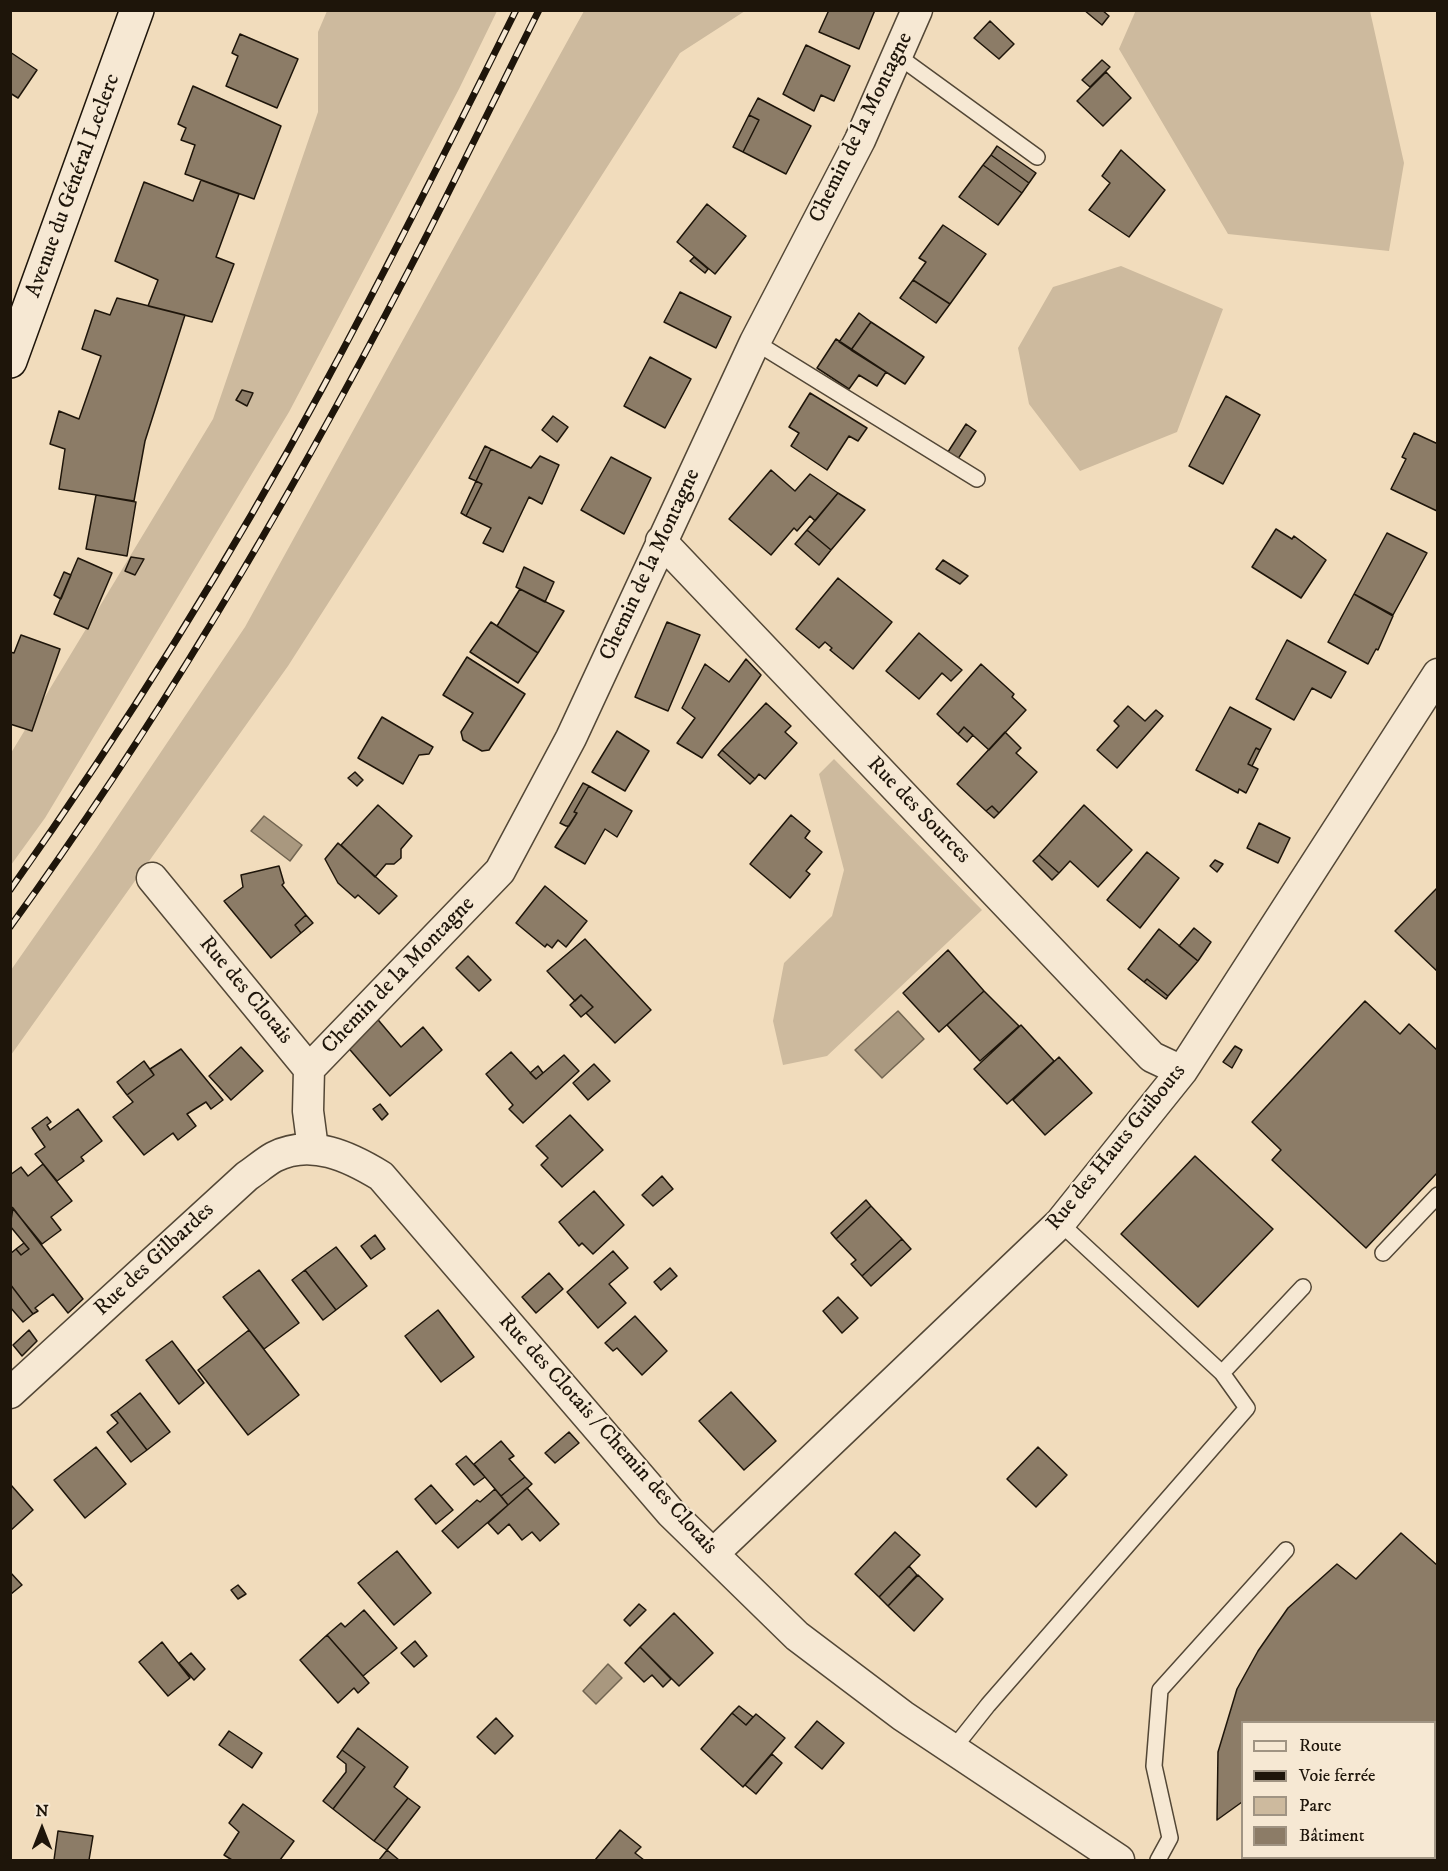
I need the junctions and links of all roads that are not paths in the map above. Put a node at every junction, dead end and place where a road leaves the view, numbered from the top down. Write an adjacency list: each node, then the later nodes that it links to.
1 (137, 10): 6 (main road, Avenue du Général Leclerc)
2 (917, 10): 3 (street, Chemin de la Montagne)
3 (898, 56): 4 (lane); 5 (street, Chemin de la Montagne)
4 (1037, 157)
5 (755, 342): 7 (lane); 8 (street, Chemin de la Montagne)
6 (10, 361)
7 (977, 479)
8 (661, 541): 11 (street, Chemin de la Montagne); 12 (street, Rue des Sources)
9 (1437, 674): 12 (street, Rue des Hauts Guibouts)
10 (152, 878): 11 (street, Rue des Clotais)
11 (309, 1069): 13 (street)
12 (1182, 1071): 15 (street, Rue des Hauts Guibouts)
13 (313, 1149): 19 (street, Rue des Gilbardes); 21 (street, Rue des Clotais / Chemin des Clotais)
14 (1437, 1195): 16 (lane)
15 (1060, 1223): 18 (lane); 21 (street, Rue des Hauts Guibouts)
16 (1383, 1253)
17 (1303, 1287): 18 (lane)
18 (1222, 1373): 22 (lane)
19 (10, 1393)
20 (1286, 1550): 24 (lane)
21 (713, 1554): 22 (street, Rue des Clotais / Chemin des Clotais)
22 (953, 1749): 23 (street, Rue des Clotais / Chemin des Clotais)
23 (1119, 1860)
24 (1158, 1860)

